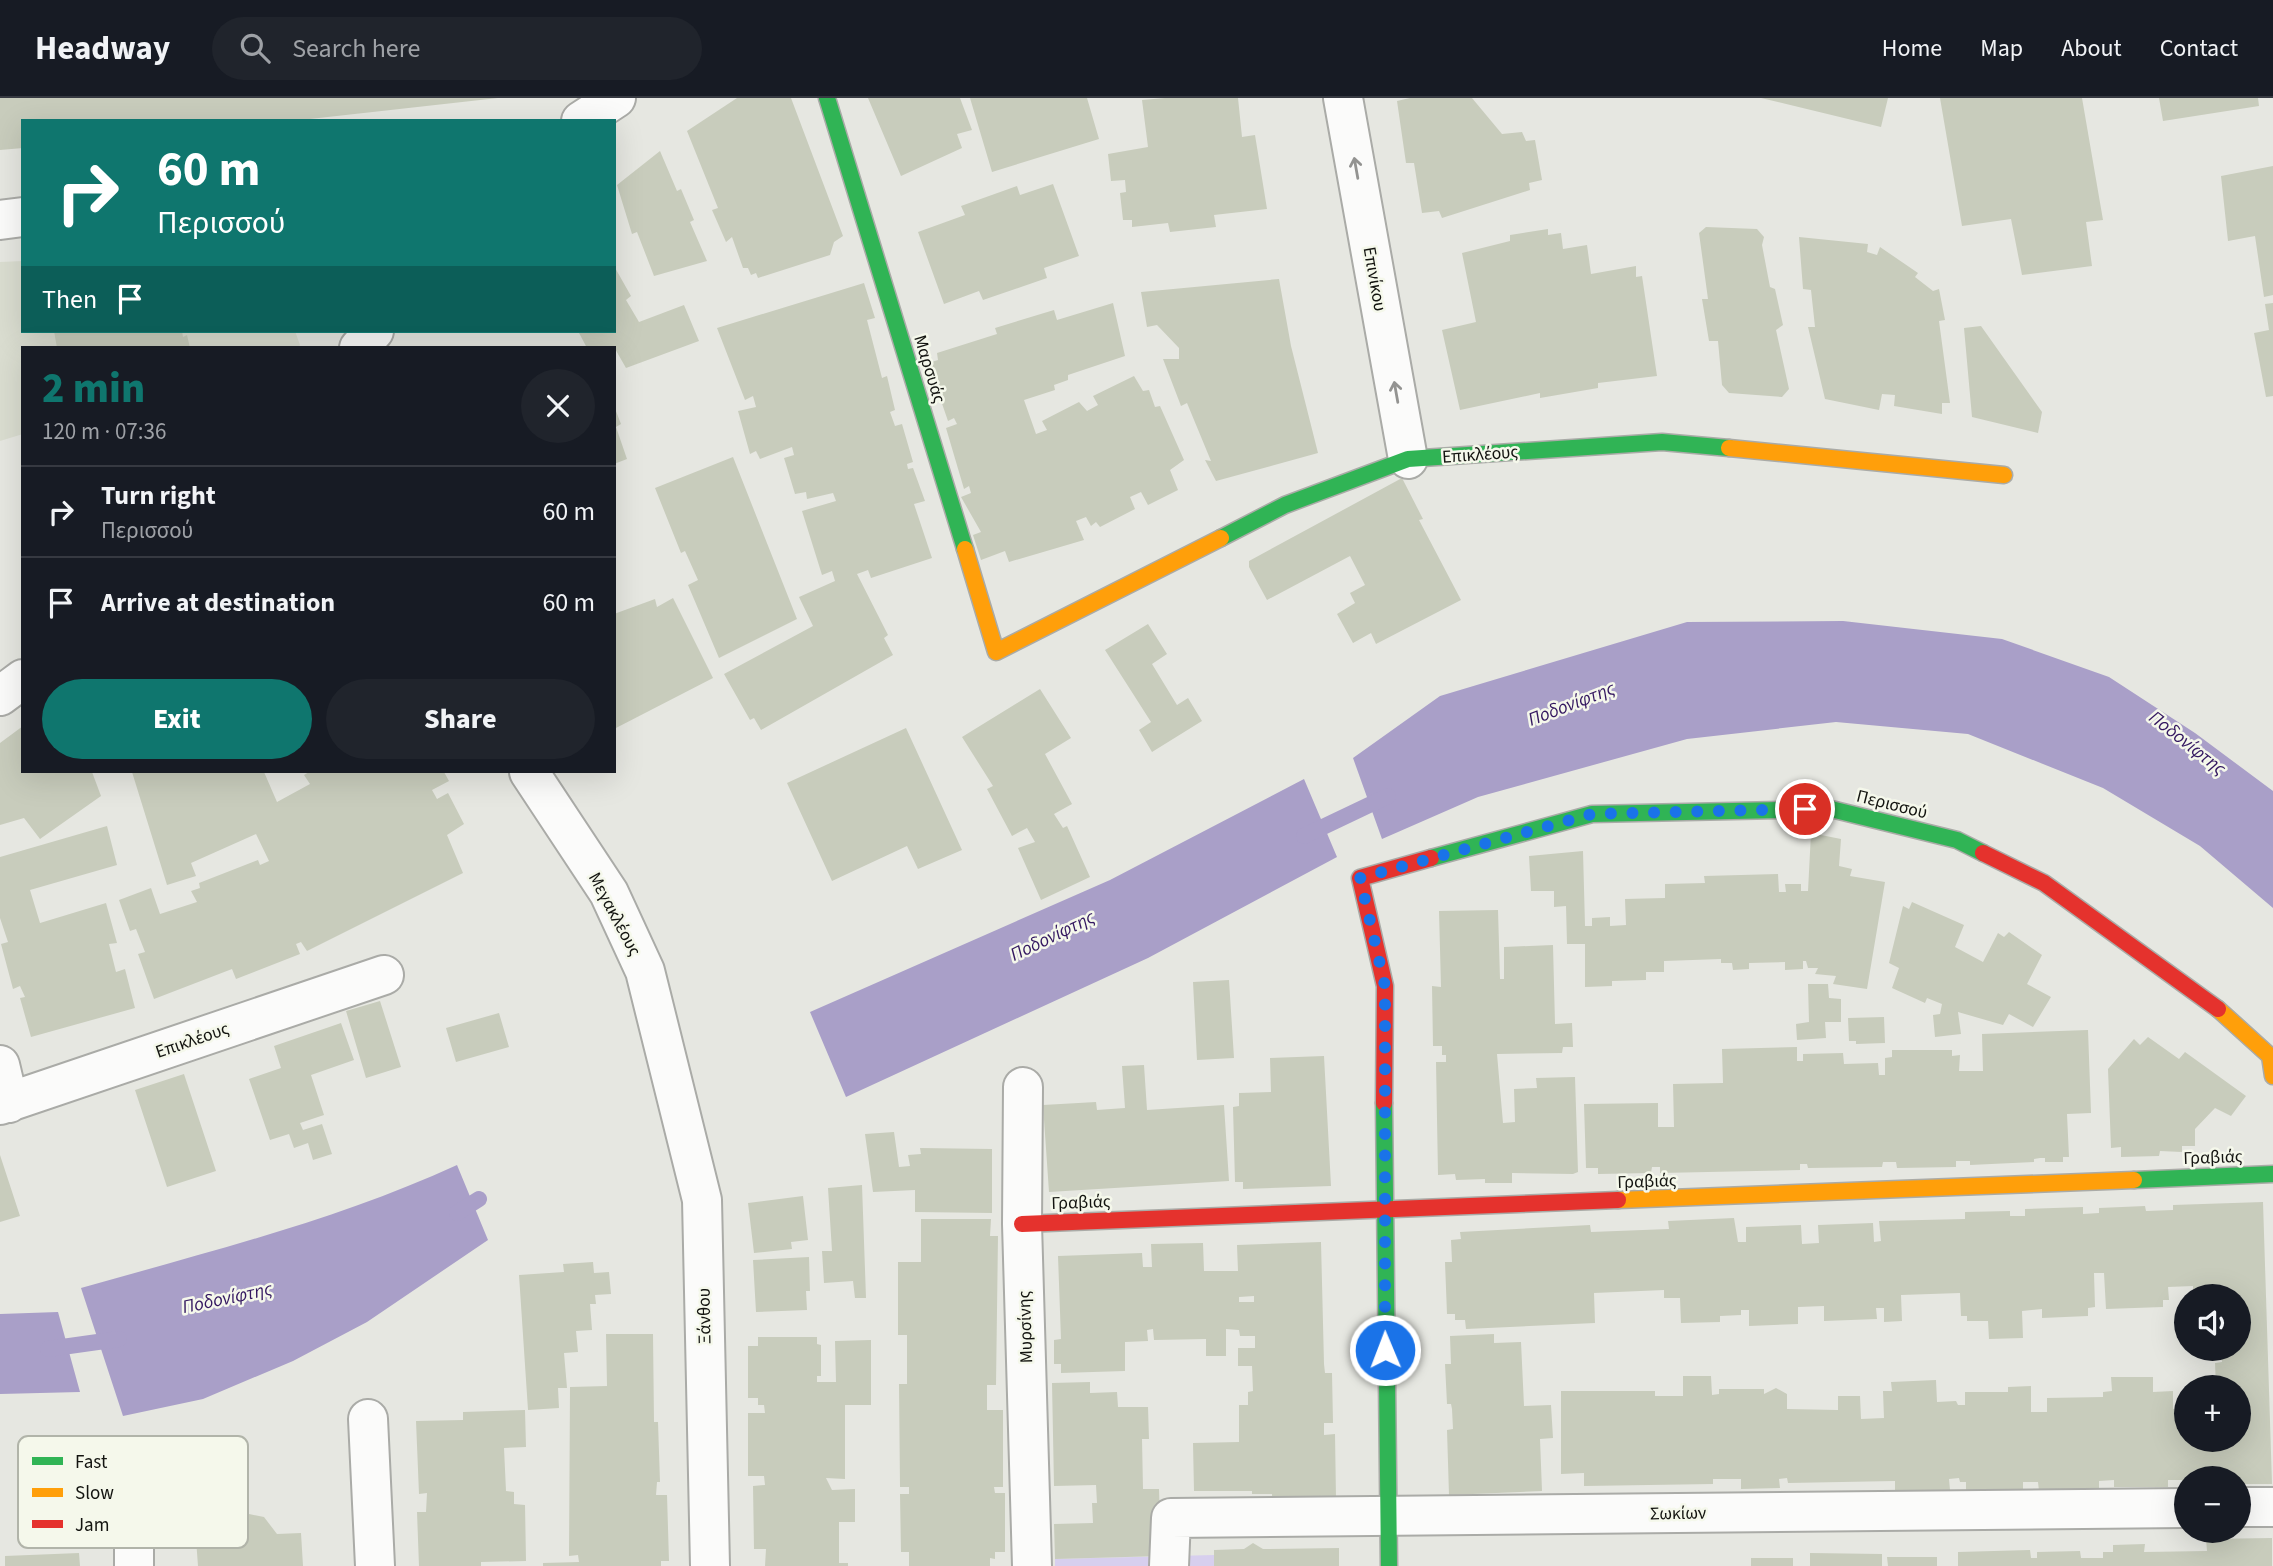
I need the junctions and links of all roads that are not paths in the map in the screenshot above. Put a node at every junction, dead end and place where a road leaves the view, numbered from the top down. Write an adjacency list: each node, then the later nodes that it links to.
1 (617, 98): 4 (street)
2 (827, 98): 9 (street, Μαρσυάς)
3 (1343, 98): 7 (street, Επινίκου, one-way to 3)
4 (584, 119)
5 (21, 217): 6 (street)
6 (0, 219)
7 (1408, 459): 8 (street, Επικλέους); 9 (street, Επικλέους)
8 (2004, 475)
9 (996, 652)
10 (21, 680): 11 (street)
11 (0, 696)
12 (530, 773): 15 (street, Μεγακλέους)
13 (384, 975): 18 (street, Επικλέους)
14 (0, 1065): 18 (street)
15 (670, 1070): 28 (street, Ξάνθου)
16 (2273, 1076): 20 (street, Περισσού)
17 (1023, 1087): 21 (street, Μυρσίνης)
18 (5, 1104)
19 (2273, 1174): 20 (street, Γραβιάς)
20 (1383, 1212): 21 (street, Γραβιάς); 26 (street)
21 (1022, 1224): 29 (street, Μυρσίνης)
22 (368, 1419): 27 (street)
23 (2251, 1507): 24 (street)
24 (2273, 1507)
25 (2174, 1508): 26 (street, Σωκίων)
26 (1388, 1516): 30 (street, Σωκίων); 31 (street)
27 (375, 1566)
28 (710, 1566)
29 (1032, 1566)
30 (1169, 1566)
31 (1389, 1566)

